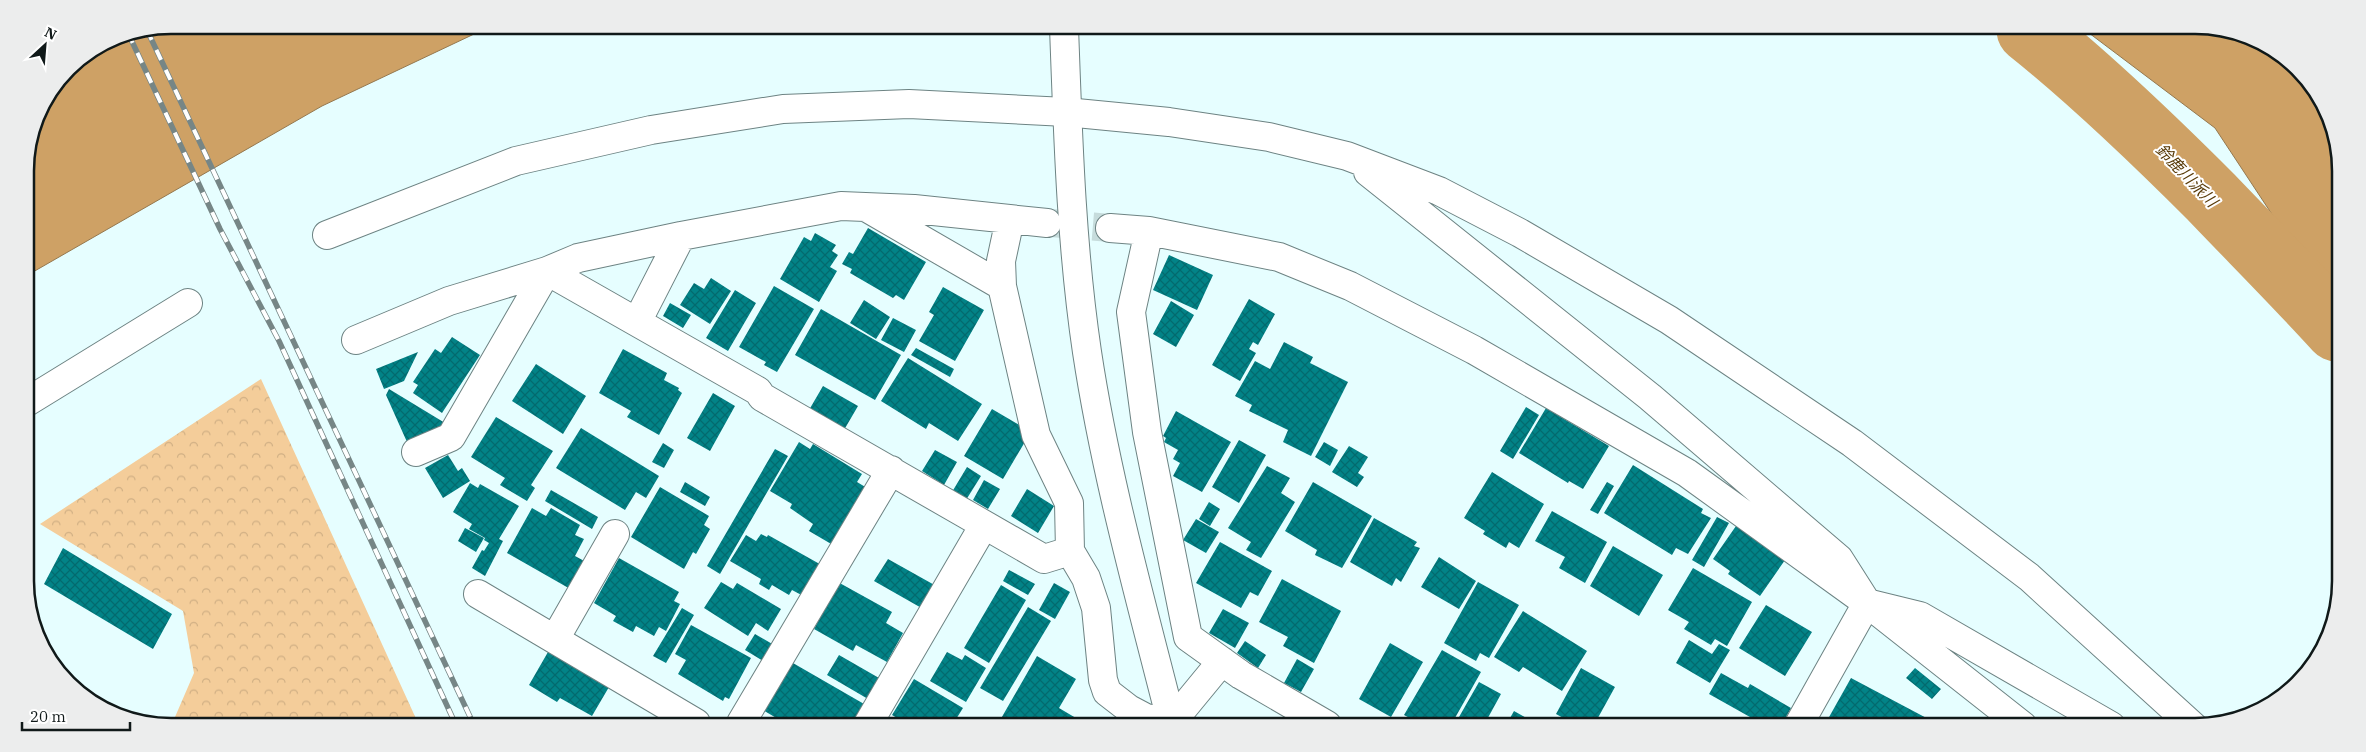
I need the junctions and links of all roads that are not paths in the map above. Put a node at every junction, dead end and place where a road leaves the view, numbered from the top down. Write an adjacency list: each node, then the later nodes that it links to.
1 (1064, 34): 2 (street)
2 (1066, 102): 3 (street); 9 (street); 30 (street)
3 (1347, 156): 23 (street); 36 (street)
4 (863, 206): 5 (street); 10 (street); 12 (street)
5 (1010, 219): 6 (street); 12 (street)
6 (1047, 222)
7 (1110, 228): 8 (street)
8 (1149, 232): 23 (street); 25 (street)
9 (327, 234)
10 (681, 236): 11 (street); 14 (street)
11 (547, 271): 14 (street); 15 (street); 17 (street)
12 (1002, 286): 21 (street)
13 (188, 303): 16 (street)
14 (637, 322): 18 (street)
15 (356, 340)
16 (34, 398)
17 (416, 452)
18 (891, 470): 19 (street); 27 (street)
19 (984, 525): 21 (street); 28 (street)
20 (615, 534): 24 (street)
21 (1070, 551): 29 (street)
22 (478, 594): 24 (street)
23 (1867, 603): 33 (street); 34 (street); 35 (street)
24 (554, 639): 26 (street)
25 (1222, 662): 31 (street); 32 (street)
26 (688, 718)
27 (744, 718)
28 (871, 718)
29 (1146, 718)
30 (1169, 718)
31 (1176, 718)
32 (1315, 718)
33 (1802, 718)
34 (2013, 718)
35 (2097, 718)
36 (2184, 718)

